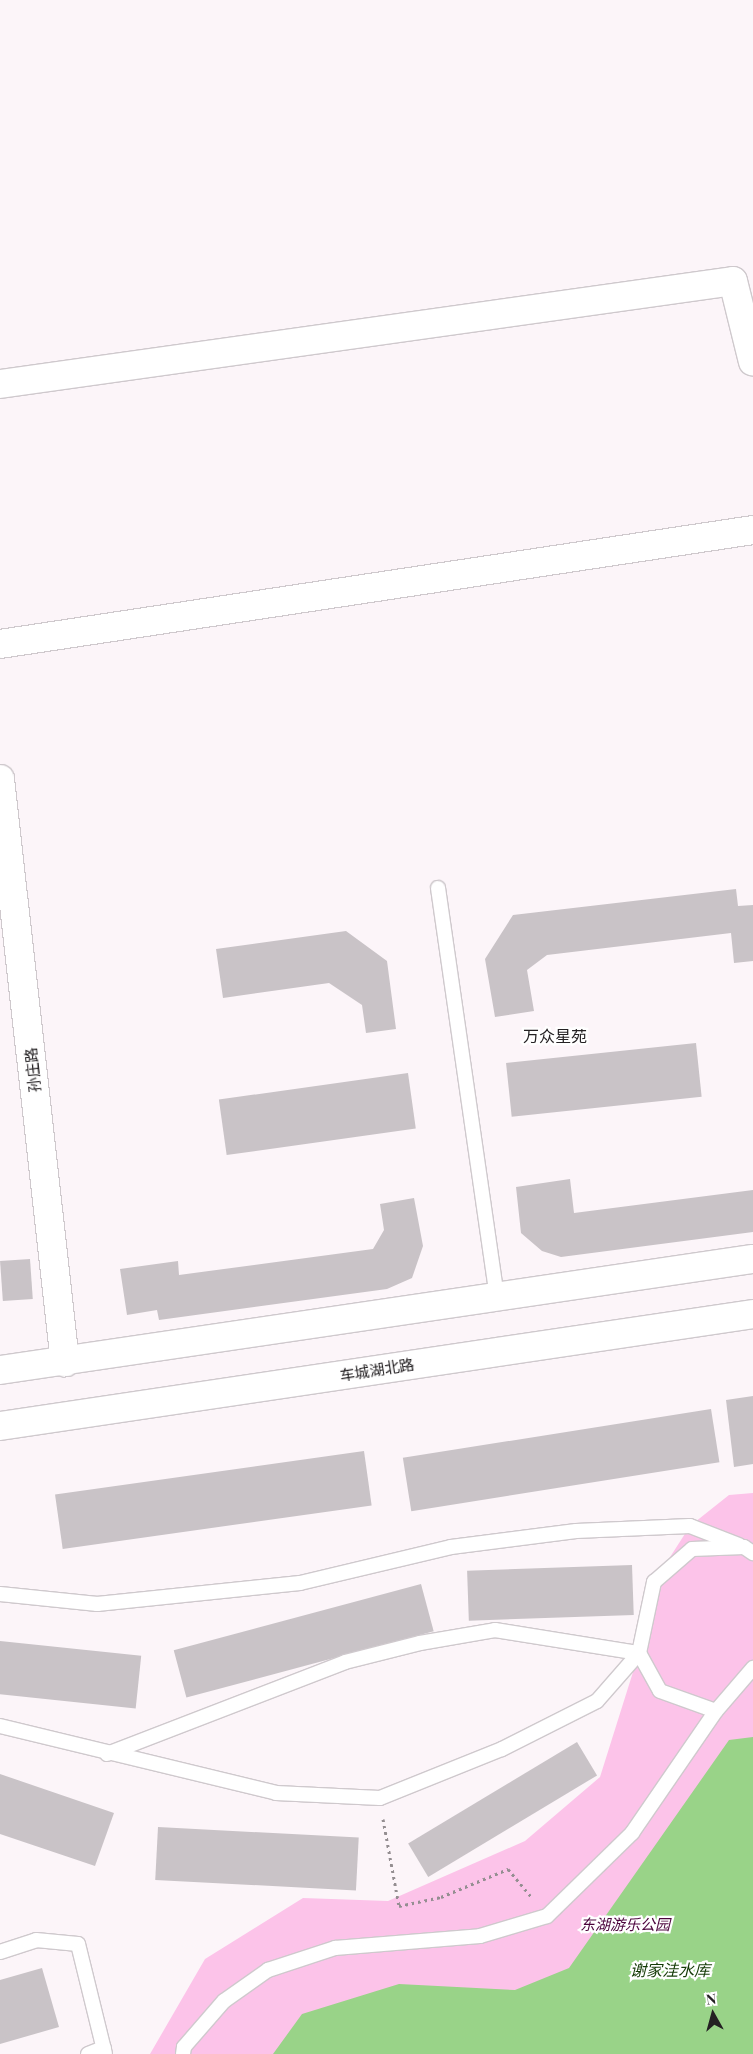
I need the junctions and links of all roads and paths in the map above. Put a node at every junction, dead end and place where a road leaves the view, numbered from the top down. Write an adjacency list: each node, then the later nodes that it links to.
1 (753, 362): 2 (street)
2 (0, 384)
3 (753, 530): 4 (street)
4 (0, 644)
5 (0, 779): 10 (street, 孙庄路)
6 (438, 888): 8 (lane)
7 (753, 1258): 8 (street)
8 (497, 1297): 10 (street)
9 (753, 1314): 12 (street, 车城湖北路)
10 (65, 1362): 11 (street)
11 (0, 1370)
12 (0, 1426)
13 (749, 1550): 14 (lane); 15 (lane)
14 (0, 1594)
15 (639, 1653): 17 (lane); 19 (lane); 20 (lane)
16 (753, 1668): 17 (lane)
17 (716, 1711): 21 (lane)
18 (0, 1726): 19 (lane)
19 (107, 1754): 20 (lane)
20 (380, 1798): 21 (path)
21 (547, 1916): 25 (lane)
22 (0, 1952): 23 (lane)
23 (104, 2051): 24 (lane)
24 (88, 2054)
25 (183, 2054)

